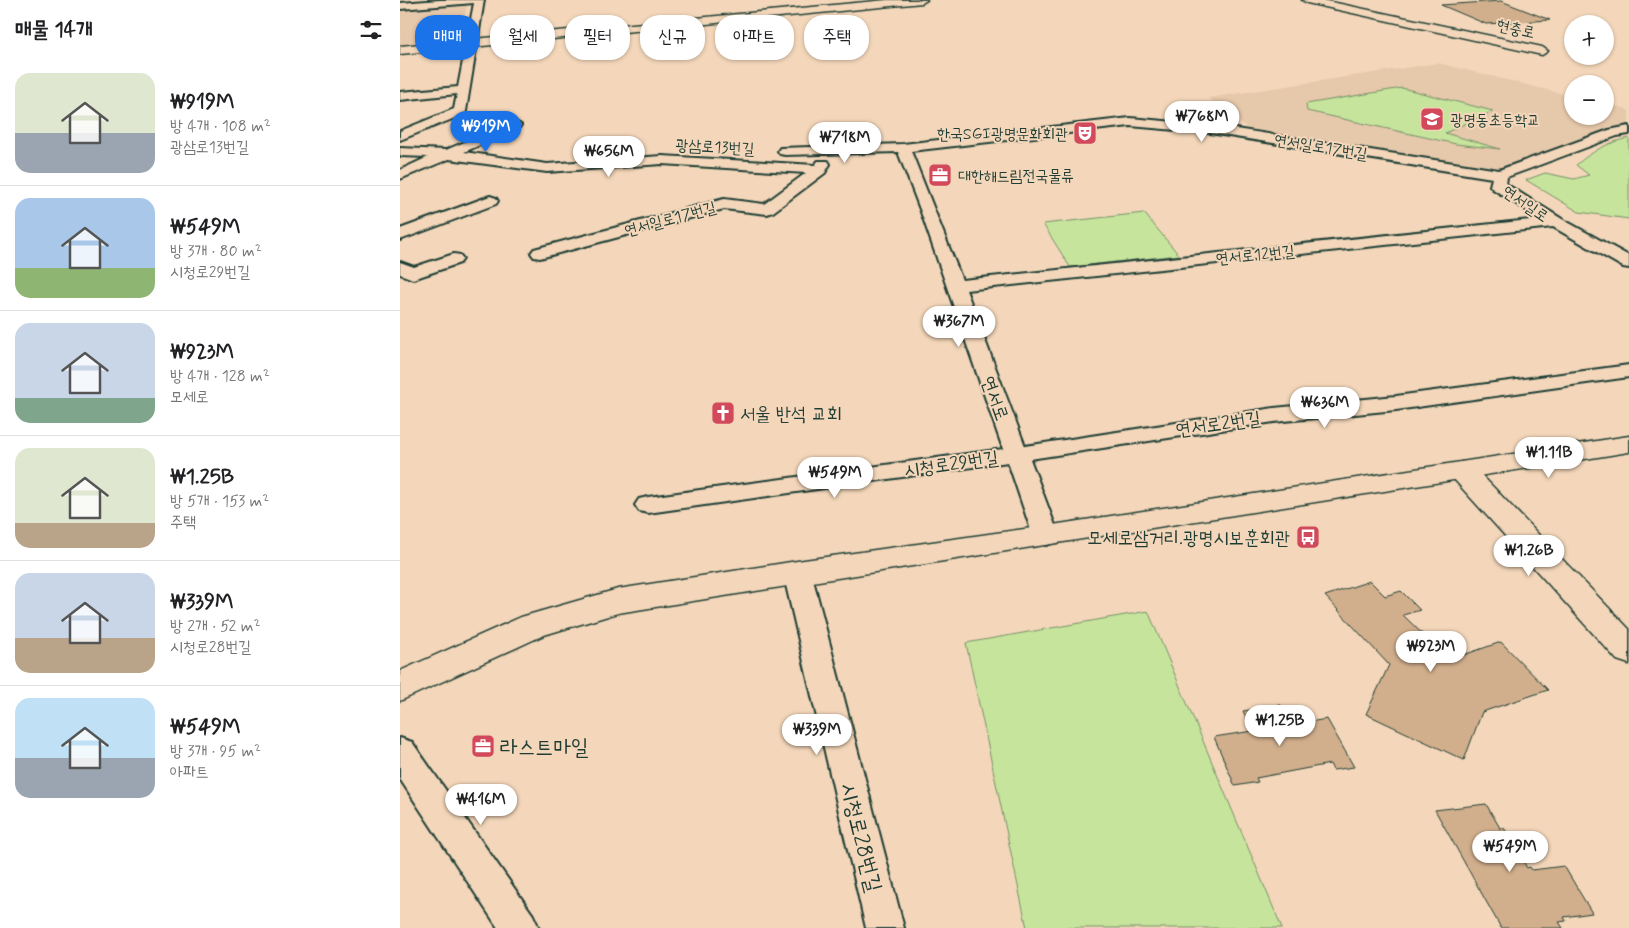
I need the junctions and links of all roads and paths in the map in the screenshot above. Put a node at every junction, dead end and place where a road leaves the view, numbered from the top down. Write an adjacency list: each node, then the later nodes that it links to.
1 (478, 0): 4 (street); 5 (street)
2 (922, 0): 6 (street)
3 (1307, 0): 9 (street, 현충로)
4 (400, 6)
5 (476, 15)
6 (480, 42)
7 (415, 49): 8 (street)
8 (400, 50)
9 (1542, 51)
10 (468, 60): 11 (street)
11 (463, 90): 12 (street); 13 (street)
12 (400, 96)
13 (460, 111): 16 (street)
14 (514, 125): 21 (street)
15 (1629, 130): 23 (street, 연서일로)
16 (400, 136)
17 (903, 148): 18 (street, 연서일로17번길); 23 (street, 연서일로17번길); 32 (street, 연서로)
18 (828, 150): 19 (street, 연서일로17번길); 22 (street)
19 (785, 151)
20 (400, 152): 21 (street, 광삼로13번길)
21 (446, 154): 22 (street, 광삼로13번길); 24 (street)
22 (820, 170): 28 (street, 연서일로17번길)
23 (1500, 174): 26 (street, 연서일로)
24 (400, 175)
25 (490, 201): 27 (street)
26 (1556, 222): 30 (street, 연서일로); 32 (street, 연서로12번길)
27 (400, 235)
28 (540, 253)
29 (454, 259): 31 (street)
30 (1629, 263)
31 (400, 267)
32 (955, 286): 35 (street, 연서로)
33 (1629, 370): 35 (street, 연서로2번길)
34 (1629, 444): 36 (street)
35 (1017, 454): 37 (street, 시청로29번길); 38 (street, 연서로)
36 (1462, 471): 38 (street); 40 (street)
37 (648, 505)
38 (1046, 536): 39 (street)
39 (797, 572): 41 (street); 44 (street, 시청로28번길)
40 (1629, 651)
41 (400, 687)
42 (400, 752): 43 (street)
43 (520, 928)
44 (885, 928)

